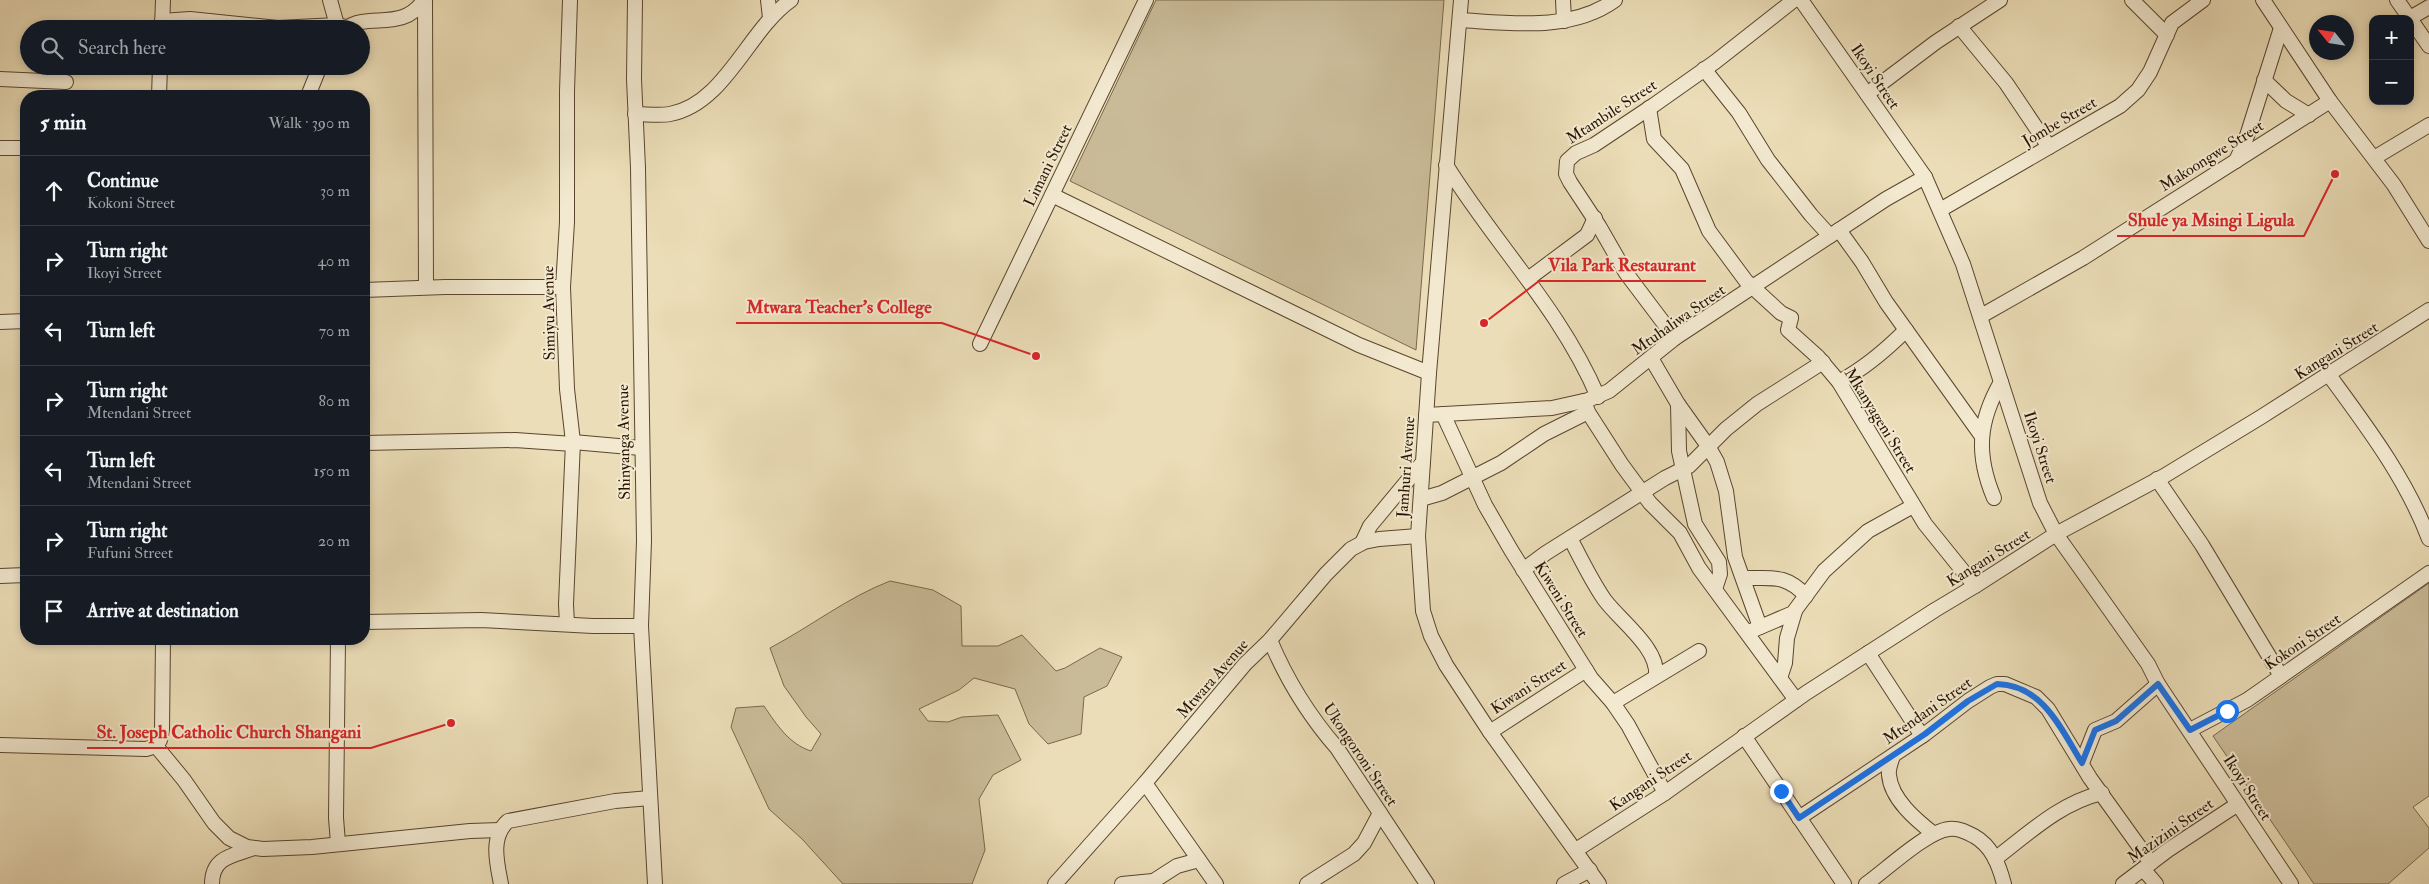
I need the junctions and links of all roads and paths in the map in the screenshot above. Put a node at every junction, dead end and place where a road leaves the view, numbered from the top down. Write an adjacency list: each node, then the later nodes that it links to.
1 (163, 0): 23 (street)
2 (330, 0): 26 (street)
3 (425, 0): 29 (street); 62 (street)
4 (570, 0): 63 (street, Simiyu Avenue)
5 (635, 0): 46 (street, Shinyanga Avenue)
6 (768, 0): 22 (street)
7 (791, 0): 22 (street)
8 (1146, 0): 56 (street, Limani Street)
9 (1461, 0): 27 (street, Jamhuri Avenue)
10 (1563, 0): 28 (street)
11 (1615, 0): 28 (street)
12 (1794, 0): 35 (street, Mtambile Street)
13 (1801, 0): 43 (street, Ikoyi Street)
14 (2000, 0): 31 (street)
15 (2132, 0): 33 (street)
16 (2203, 0): 33 (street, Jombe Street)
17 (2263, 0): 32 (street)
18 (2398, 0): 20 (street)
19 (2429, 7): 21 (street)
20 (2408, 15)
21 (2414, 16)
22 (770, 18): 46 (street)
23 (162, 20)
24 (185, 20): 25 (street)
25 (201, 20)
26 (340, 20)
27 (1460, 20): 28 (street); 54 (street, Jamhuri Avenue)
28 (1564, 21)
29 (370, 22)
30 (2414, 24): 34 (street)
31 (1959, 26): 43 (street); 49 (street)
32 (2281, 28): 39 (street); 44 (street)
33 (2167, 35): 49 (street, Jombe Street)
34 (2429, 46)
35 (1704, 69): 45 (street, Mtambile Street); 59 (street)
36 (160, 75): 41 (street)
37 (314, 75): 42 (street)
38 (0, 79): 40 (street)
39 (2264, 80): 47 (street); 53 (street)
40 (66, 82)
41 (160, 90)
42 (310, 90)
43 (1867, 94): 55 (street, Ikoyi Street)
44 (2330, 101): 47 (street, Makoongwe Street); 52 (street)
45 (1649, 108): 58 (street, Mtambile Street); 64 (street)
46 (635, 114): 88 (street, Shinyanga Avenue)
47 (2310, 115): 53 (street, Makoongwe Street)
48 (2429, 125): 52 (street)
49 (2049, 147): 57 (street, Jombe Street)
50 (0, 148): 51 (street)
51 (20, 148)
52 (2374, 158): 60 (street)
53 (2236, 161): 67 (street, Makoongwe Street)
54 (1446, 165): 61 (street); 75 (street, Jamhuri Avenue)
55 (1925, 177): 57 (street, Ikoyi Street); 59 (street, Mtuhaliwa Street)
56 (1052, 195): 72 (street, Limani Street); 75 (street)
57 (1940, 210): 67 (street, Ikoyi Street)
58 (1595, 218): 61 (street); 71 (street, Mtambile Street)
59 (1835, 233): 64 (street, Mtuhaliwa Street); 70 (street)
60 (2429, 241)
61 (1528, 279): 79 (street)
62 (426, 287): 63 (street); 65 (street)
63 (563, 287): 86 (street, Simiyu Avenue)
64 (1755, 288): 71 (street, Mtuhaliwa Street); 74 (street)
65 (370, 290)
66 (2429, 310): 76 (street, Kangani Street)
67 (1981, 316): 78 (street, Ikoyi Street)
68 (0, 322): 69 (street)
69 (20, 322)
70 (1906, 330): 77 (street); 84 (street)
71 (1675, 338): 73 (street, Mtuhaliwa Street)
72 (980, 344)
73 (1651, 358): 79 (street, Mtuhaliwa Street); 80 (street)
74 (1823, 362): 77 (street, Mkanyageni Street); 87 (street, Mkanyageni Street)
75 (1429, 373): 83 (street, Jamhuri Avenue)
76 (2329, 375): 92 (street, Kangani Street); 100 (street)
77 (1839, 382): 96 (street, Mkanyageni Street)
78 (2001, 382): 84 (street); 97 (street, Ikoyi Street)
79 (1598, 397): 81 (street, Mtuhaliwa Street)
80 (1678, 404): 87 (street); 90 (street)
81 (1586, 407): 82 (street, Mtuhaliwa Street); 91 (street); 93 (street)
82 (1443, 414): 83 (street, Mtuhaliwa Street); 91 (street, Kiweni Street)
83 (1426, 415): 89 (street, Jamhuri Avenue)
84 (1981, 435): 94 (street)
85 (370, 443): 86 (street)
86 (573, 443): 88 (street); 112 (street, Simiyu Avenue)
87 (1708, 446): 90 (street, Mkanyageni Street); 106 (street)
88 (641, 448): 113 (street, Shinyanga Avenue)
89 (1424, 462): 95 (street, Jamhuri Avenue); 101 (street)
90 (1683, 471): 93 (street, Mkanyageni Street); 108 (street)
91 (1472, 477): 95 (street); 102 (street, Kiweni Street)
92 (2157, 479): 97 (street, Kangani Street); 123 (street)
93 (1643, 492): 99 (street, Mkanyageni Street); 108 (street)
94 (1994, 498)
95 (1421, 499): 98 (street, Jamhuri Avenue)
96 (1913, 506): 107 (street, Mkanyageni Street); 109 (street)
97 (2056, 534): 107 (street, Kangani Street); 125 (street, Ikoyi Street)
98 (1418, 536): 101 (street, Mtwara Avenue); 129 (street, Jamhuri Avenue)
99 (1570, 538): 102 (street, Mkanyageni Street); 122 (street)
100 (2429, 539)
101 (1362, 543): 116 (street, Mtwara Avenue)
102 (1523, 570): 121 (street, Kiweni Street)
103 (2429, 573): 123 (street, Kokoni Street)
104 (20, 575): 105 (street)
105 (0, 576)
106 (1743, 578): 109 (street); 114 (street)
107 (1975, 586): 120 (street, Kangani Street)
108 (1715, 589): 115 (street)
109 (1806, 596): 110 (street)
110 (1795, 611): 114 (street); 124 (street)
111 (370, 622): 112 (street)
112 (567, 624): 113 (street)
113 (641, 626): 140 (street, Shinyanga Avenue)
114 (1760, 627): 115 (street)
115 (1745, 633): 124 (street)
116 (1270, 640): 137 (street, Mtwara Avenue); 143 (street, Ukongoroni Street)
117 (164, 645): 133 (street)
118 (338, 645): 147 (street)
119 (1699, 651): 122 (street)
120 (1868, 653): 126 (street, Kangani Street); 131 (street)
121 (1586, 670): 127 (street, Kiweni Street); 129 (street, Kiwani Street)
122 (1656, 676): 127 (street)
123 (2281, 676): 128 (street, Kokoni Street)
124 (1780, 678): 126 (street)
125 (2158, 684): 128 (street, Ikoyi Street); 135 (street)
126 (1796, 700): 130 (street, Kangani Street)
127 (1613, 703): 138 (street, Kiweni Street)
128 (2190, 730): 142 (street, Ikoyi Street)
129 (1490, 732): 149 (street, Jamhuri Avenue)
130 (1744, 736): 138 (street, Kangani Street); 144 (street)
131 (1922, 736): 134 (street, Mtendani Street); 135 (street, Mtendani Street)
132 (0, 745): 133 (street)
133 (156, 746): 148 (street)
134 (1893, 756): 144 (street, Mtendani Street); 146 (street)
135 (2082, 763): 136 (street, Mtendani Street)
136 (2090, 778): 139 (street, Mtendani Street); 141 (street)
137 (1145, 783): 151 (street); 158 (street, Mtwara Avenue)
138 (1665, 793): 149 (street, Kangani Street)
139 (2102, 793): 141 (street); 152 (street, Mtendani Street)
140 (650, 798): 145 (street); 157 (street, Shinyanga Avenue)
141 (2081, 798): 150 (street)
142 (2238, 804): 152 (street, Mazizini Street); 170 (street, Ikoyi Street)
143 (1380, 813): 161 (street); 162 (street, Ukongoroni Street)
144 (1799, 818): 165 (street)
145 (500, 830): 147 (street); 156 (street)
146 (1934, 834): 150 (street); 166 (street)
147 (338, 843): 148 (street)
148 (254, 848): 155 (street)
149 (1576, 850): 153 (street, Jamhuri Avenue)
150 (1995, 858): 167 (street)
151 (1199, 860): 154 (street); 160 (street)
152 (2147, 867): 168 (street, Mazizini Street); 169 (street, Mtendani Street)
153 (1590, 870): 163 (street); 164 (street, Jamhuri Avenue)
154 (1151, 882): 159 (street)
155 (212, 884)
156 (501, 884)
157 (655, 884)
158 (1055, 884)
159 (1122, 884)
160 (1216, 884)
161 (1307, 884)
162 (1427, 884)
163 (1564, 884)
164 (1599, 884)
165 (1844, 884)
166 (1866, 884)
167 (2004, 884)
168 (2123, 884)
169 (2156, 884)
170 (2291, 884)

